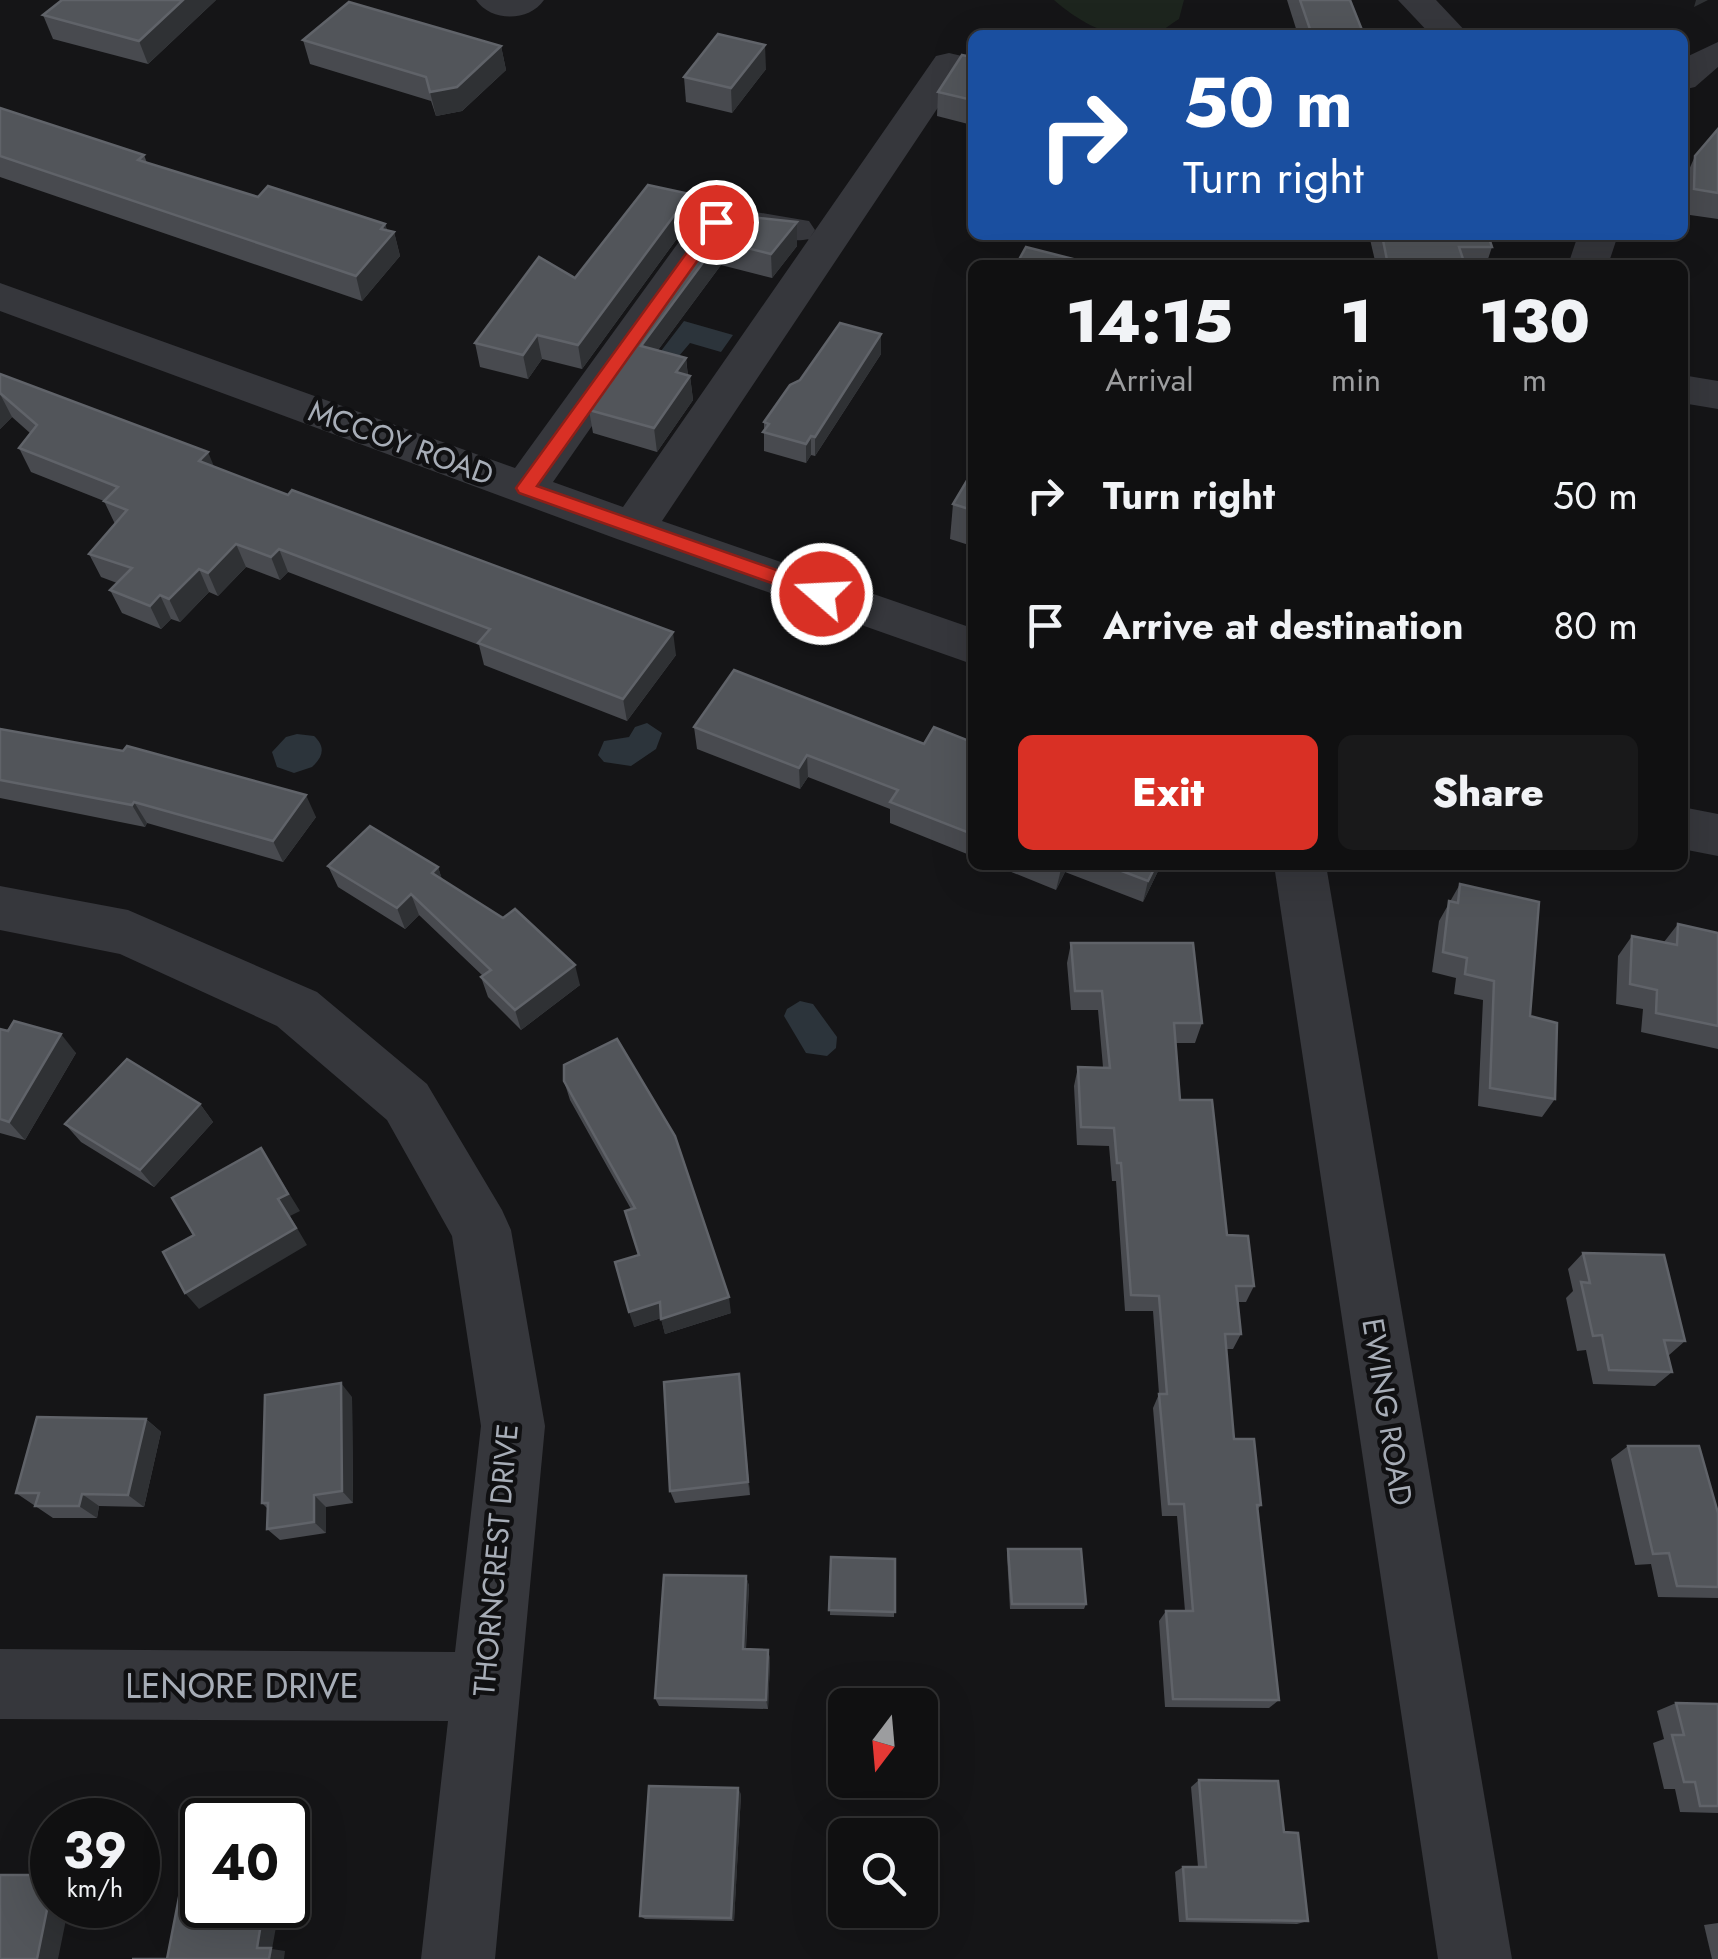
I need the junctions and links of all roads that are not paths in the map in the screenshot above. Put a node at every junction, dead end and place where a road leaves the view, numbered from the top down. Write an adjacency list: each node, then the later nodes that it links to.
1 (1416, 0): 2 (street)
2 (1446, 30)
3 (950, 64): 4 (street)
4 (831, 235): 8 (street); 9 (street)
5 (0, 296): 8 (street, MCCOY ROAD)
6 (1688, 390): 7 (street)
7 (1718, 396)
8 (525, 488): 9 (street, MCCOY ROAD)
9 (633, 528): 10 (street, MCCOY ROAD)
10 (968, 645)
11 (1688, 829): 12 (street)
12 (1718, 835)
13 (1301, 870): 18 (street, EWING ROAD)
14 (0, 908): 16 (street, THORNCREST DRIVE)
15 (0, 1684): 16 (street, LENORE DRIVE)
16 (484, 1687): 17 (street, THORNCREST DRIVE)
17 (458, 1959)
18 (1474, 1959)

